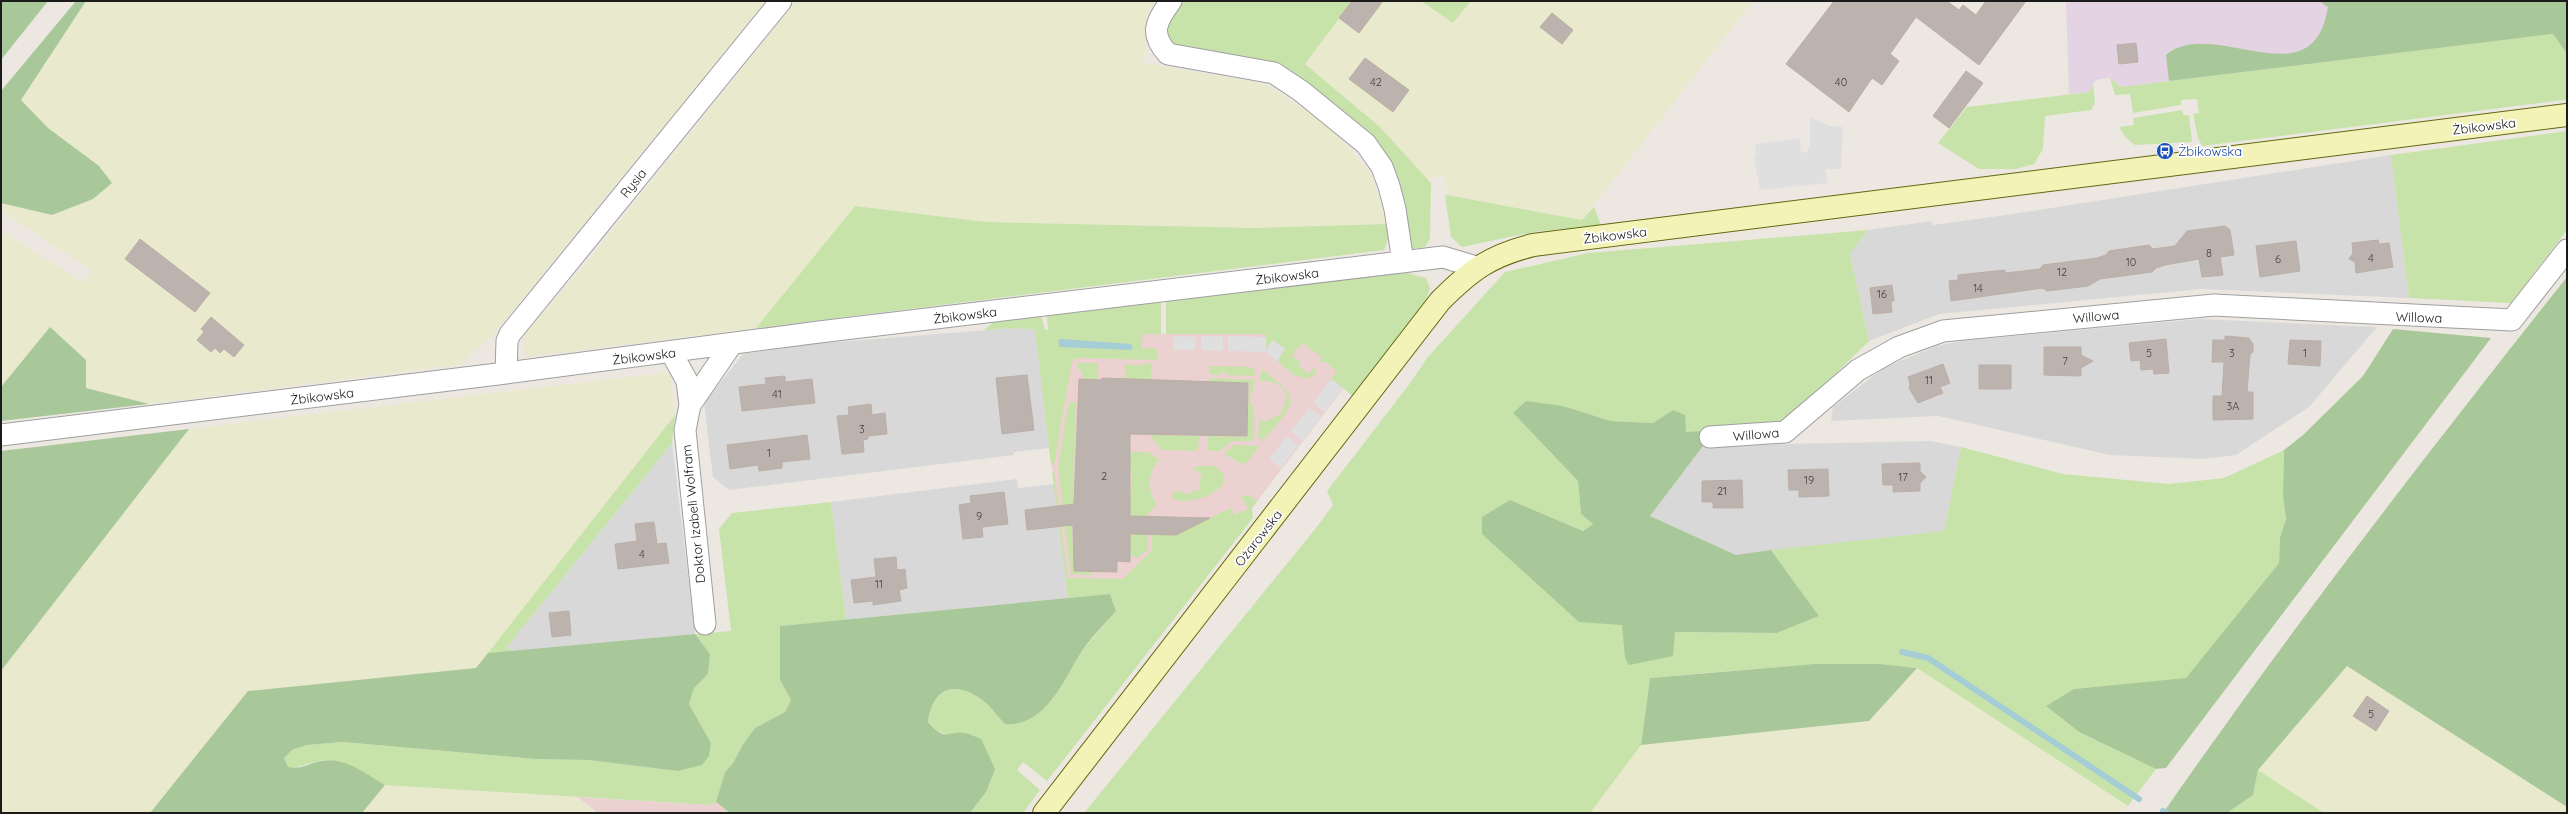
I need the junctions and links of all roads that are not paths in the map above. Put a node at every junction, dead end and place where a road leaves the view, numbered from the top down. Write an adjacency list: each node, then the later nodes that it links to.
1 (781, 1): 9 (street, Rysia)
2 (1170, 1): 5 (street)
3 (2567, 115): 6 (main road, Żbikowska)
4 (2567, 250): 12 (street, Willowa)
5 (1403, 262): 6 (street, Żbikowska); 7 (street, Żbikowska)
6 (1476, 267): 14 (main road, Ożarowska)
7 (731, 345): 8 (street, Żbikowska); 10 (street, Doktor Izabeli Wolfram)
8 (671, 352): 9 (street, Żbikowska); 10 (street, Doktor Izabeli Wolfram)
9 (506, 373): 11 (street, Żbikowska)
10 (690, 405): 13 (street, Doktor Izabeli Wolfram)
11 (1, 434)
12 (1710, 437)
13 (705, 624)
14 (1044, 813)

